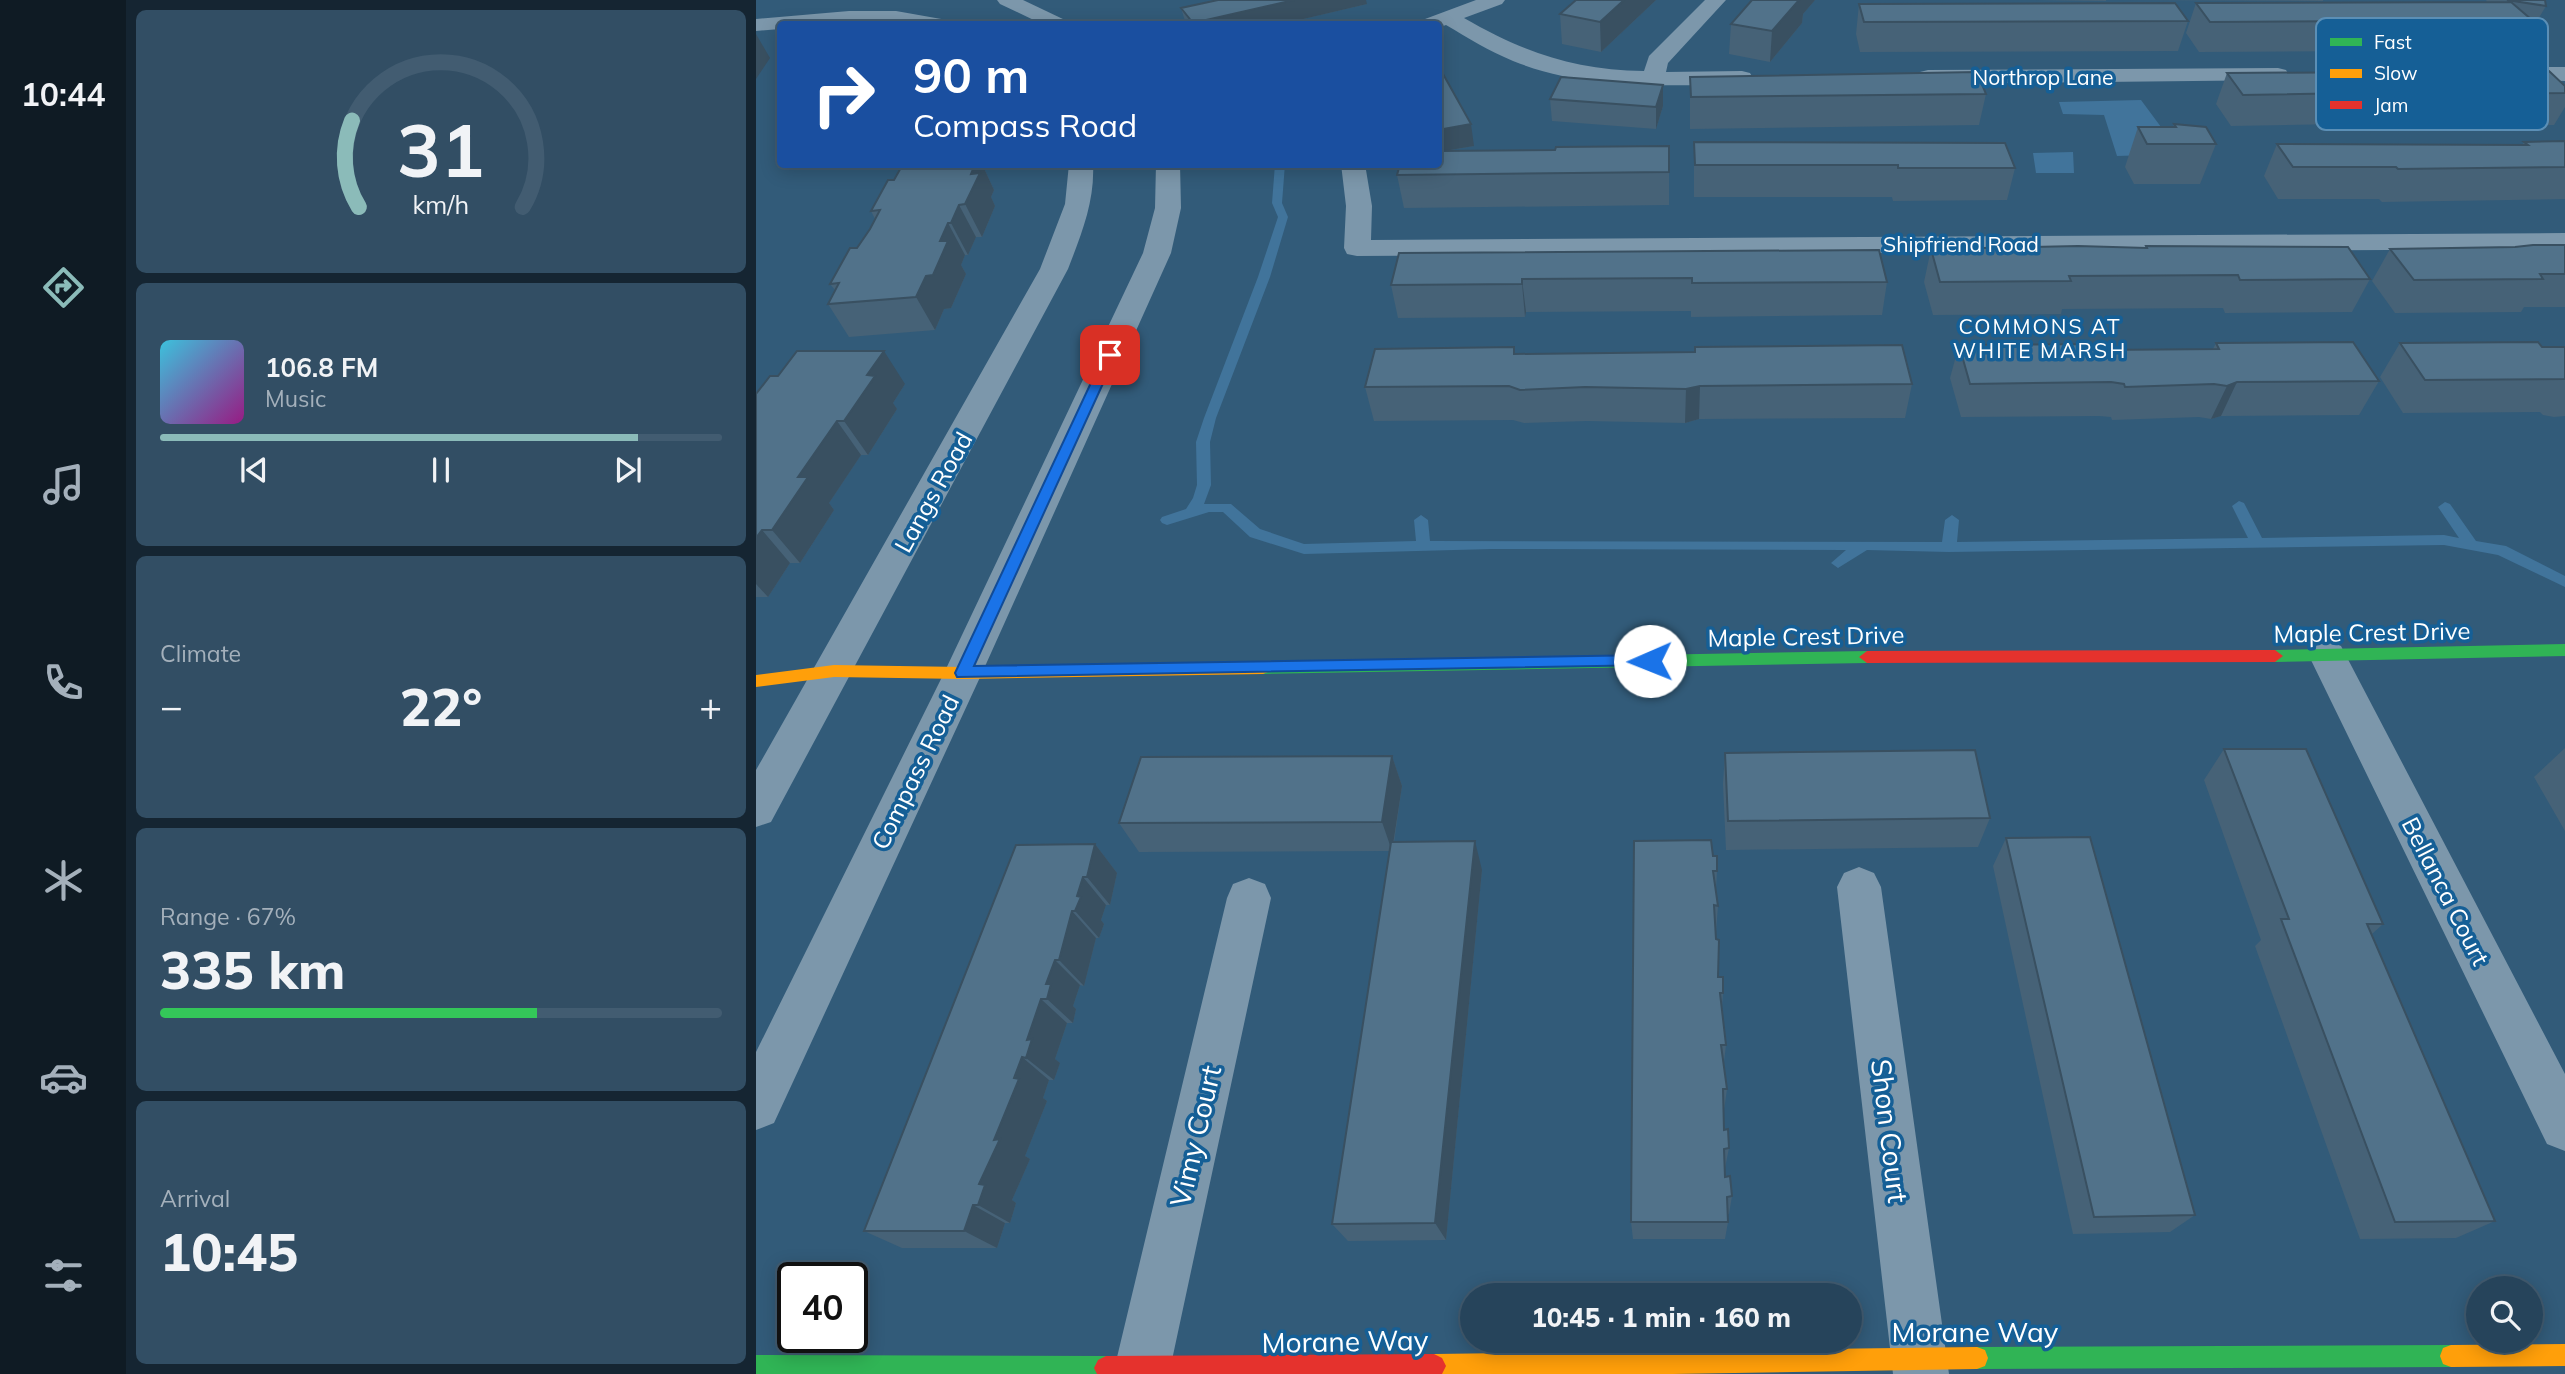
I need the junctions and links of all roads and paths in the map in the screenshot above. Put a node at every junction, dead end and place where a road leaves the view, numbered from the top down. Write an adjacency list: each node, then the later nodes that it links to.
1 (1007, 0): 7 (street)
2 (1495, 0): 4 (street)
3 (1716, 0): 14 (street)
4 (1449, 18): 8 (street); 14 (street)
5 (819, 21): 6 (street)
6 (918, 21)
7 (1052, 21)
8 (1438, 21)
9 (777, 24): 10 (street)
10 (756, 25)
11 (2301, 75): 12 (street, Northrop Lane)
12 (1903, 77)
13 (1765, 78): 14 (street)
14 (1654, 79)
15 (1081, 168): 21 (street, Langs Road)
16 (1168, 168): 22 (street, Compass Road)
17 (1354, 168): 18 (street, Shipfriend Road)
18 (2565, 241)
19 (2565, 650): 20 (street, Maple Crest Drive)
20 (2328, 656): 22 (street, Maple Crest Drive); 28 (street, Bellanca Court)
21 (834, 671): 22 (street, Maple Crest Drive); 23 (street, Maple Crest Drive); 24 (street, Langs Road)
22 (963, 673): 27 (street, Compass Road)
23 (756, 681)
24 (756, 809)
25 (1859, 887): 30 (street, Shon Court)
26 (1249, 898): 32 (street, Vimy Court)
27 (756, 1105)
28 (2565, 1126)
29 (2565, 1355): 30 (street, Morane Way)
30 (1920, 1366): 32 (street, Morane Way)
31 (756, 1367): 32 (street, Morane Way)
32 (1142, 1371)

